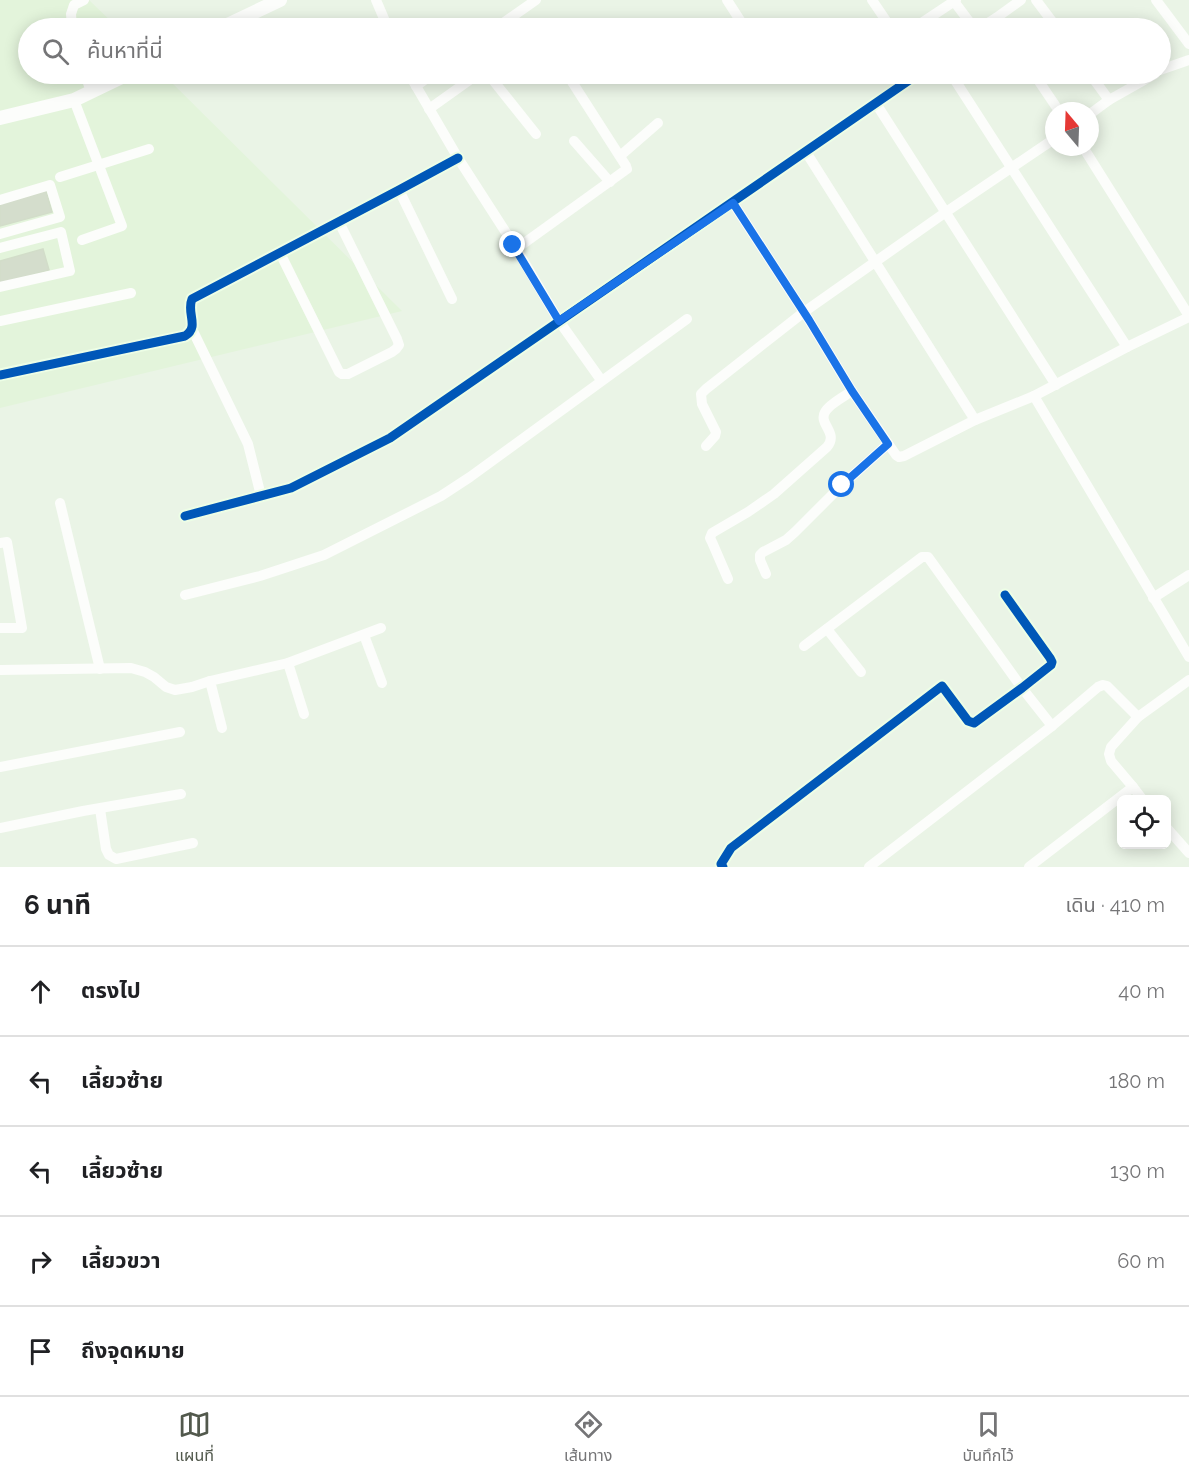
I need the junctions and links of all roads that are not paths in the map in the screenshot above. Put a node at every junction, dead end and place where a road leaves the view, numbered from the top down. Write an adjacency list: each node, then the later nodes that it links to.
1 (84, 0): 11 (street)
2 (280, 0): 12 (street)
3 (375, 0): 13 (street)
4 (536, 0): 14 (street)
5 (728, 0): 15 (street)
6 (872, 0): 16 (street)
7 (955, 0): 17 (street); 18 (street)
8 (1021, 0): 19 (street)
9 (1036, 0): 20 (street)
10 (1156, 0): 21 (street)
11 (71, 18)
12 (242, 18)
13 (383, 18)
14 (510, 18)
15 (739, 18)
16 (884, 18)
17 (929, 18)
18 (967, 18)
19 (996, 18)
20 (1050, 18)
21 (1170, 18)
22 (1171, 20): 23 (street)
23 (1189, 44)
24 (1189, 60): 25 (street)
25 (1171, 66)
26 (88, 84): 38 (street)
27 (107, 84): 38 (street)
28 (419, 84): 37 (street)
29 (464, 84): 44 (street)
30 (496, 84): 47 (street)
31 (573, 84): 52 (street)
32 (903, 84): 41 (street)
33 (957, 84): 56 (street)
34 (1041, 84): 42 (street)
35 (1097, 84): 40 (street)
36 (1137, 84): 40 (street)
37 (416, 86): 44 (street)
38 (91, 92): 39 (street)
39 (74, 100): 45 (street); 55 (street)
40 (1109, 100): 43 (street)
41 (875, 102): 51 (street); 62 (street)
42 (1053, 102)
43 (1099, 107)
44 (429, 109): 54 (street)
45 (0, 118)
46 (658, 123): 52 (street)
47 (536, 134)
48 (574, 141): 58 (street)
49 (1045, 145): 56 (street)
50 (149, 148): 55 (street)
51 (806, 152): 61 (street); 69 (street)
52 (620, 156): 58 (street)
53 (1089, 156): 74 (street)
54 (458, 158): 59 (street); 67 (street)
55 (99, 165): 57 (street); 65 (street)
56 (1011, 168): 62 (street); 79 (street)
57 (60, 177)
58 (610, 182): 67 (street)
59 (399, 190): 63 (street); 72 (street)
60 (0, 200): 64 (street)
61 (733, 203): 73 (street); 77 (street)
62 (946, 212): 69 (street); 82 (street)
63 (339, 222): 68 (street); 68 (street)
64 (0, 234)
65 (82, 240)
66 (0, 248): 70 (street)
67 (516, 249): 77 (street)
68 (280, 253): 78 (street)
69 (876, 262): 73 (street); 85 (street)
70 (0, 287)
71 (131, 293): 76 (street)
72 (452, 299)
73 (804, 312): 83 (street); 87 (street)
74 (1189, 316): 79 (street)
75 (687, 319): 81 (street)
76 (0, 321)
77 (559, 321): 81 (street); 88 (street)
78 (192, 329): 80 (street); 88 (street)
79 (1127, 347): 82 (street)
80 (0, 375)
81 (601, 380): 95 (street)
82 (1056, 385): 84 (street)
83 (852, 391): 86 (street); 94 (street)
84 (1034, 396): 85 (street); 97 (street)
85 (975, 420): 86 (street)
86 (888, 444): 92 (street)
87 (706, 446)
88 (261, 496): 90 (street)
89 (60, 503): 105 (street)
90 (185, 516)
91 (0, 543): 98 (street)
92 (766, 574)
93 (1189, 574): 97 (street)
94 (728, 579)
95 (185, 595)
96 (1005, 595): 111 (street)
97 (1153, 598): 103 (street)
98 (0, 628)
99 (381, 628): 101 (street)
100 (827, 629): 102 (street); 107 (street); 111 (street)
101 (364, 635): 104 (street); 110 (street)
102 (804, 646)
103 (1189, 657)
104 (288, 663): 109 (street); 112 (street)
105 (100, 669): 106 (street); 109 (street)
106 (0, 670)
107 (861, 672)
108 (1189, 680): 113 (street)
109 (210, 681): 115 (street)
110 (382, 683)
111 (1022, 688): 114 (street); 126 (street)
112 (304, 714)
113 (1138, 717): 114 (street); 118 (street)
114 (1052, 726): 127 (street)
115 (222, 728)
116 (180, 732): 117 (street)
117 (0, 767)
118 (1133, 787): 120 (street); 128 (street)
119 (181, 794): 121 (street)
120 (1139, 795)
121 (100, 809): 122 (street); 124 (street)
122 (0, 828)
123 (1171, 832): 125 (street)
124 (194, 843)
125 (1189, 853)
126 (723, 867)
127 (869, 867)
128 (1029, 867)

